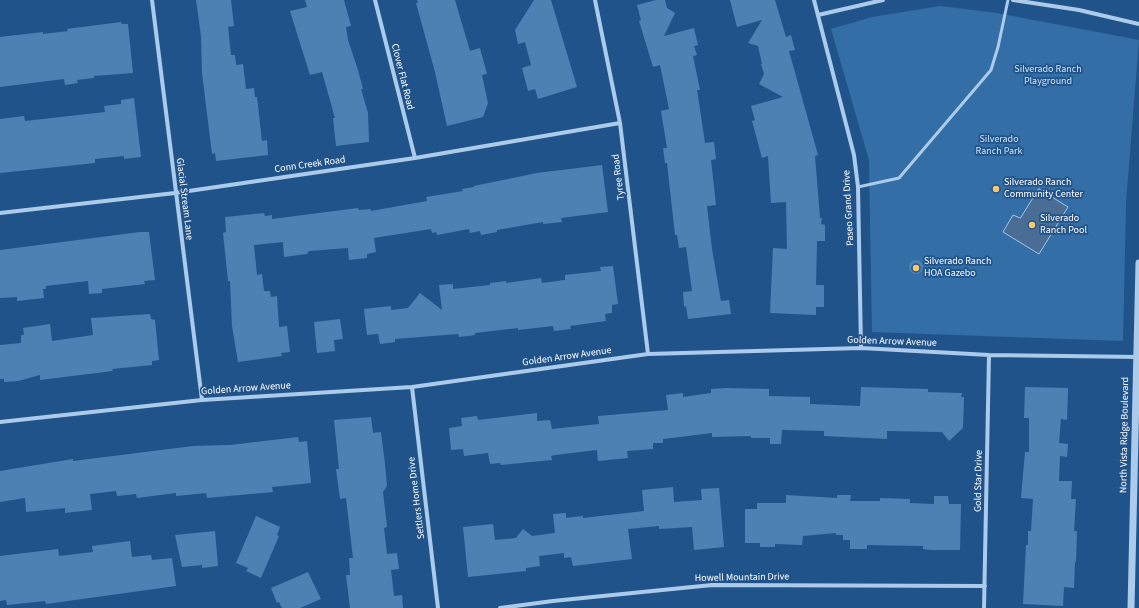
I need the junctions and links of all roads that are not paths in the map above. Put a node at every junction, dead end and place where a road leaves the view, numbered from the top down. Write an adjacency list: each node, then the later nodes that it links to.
1 (152, 0): 13 (street, Glacial Stream Lane)
2 (374, 0): 11 (street, Clover Flat Road)
3 (595, 0): 10 (street, Tyree Road)
4 (814, 0): 8 (street, Paseo Grand Drive)
5 (883, 0): 8 (street)
6 (1008, 0): 12 (lane)
7 (1014, 0): 9 (street)
8 (818, 15): 12 (street, Paseo Grand Drive)
9 (1139, 24)
10 (620, 123): 11 (street, Conn Creek Road); 17 (street, Tyree Road)
11 (415, 158): 13 (street, Conn Creek Road)
12 (858, 187): 16 (street, Paseo Grand Drive)
13 (175, 193): 14 (street, Conn Creek Road); 21 (street, Glacial Stream Lane)
14 (0, 213)
15 (1139, 263): 19 (street, North Vista Ridge Boulevard)
16 (861, 348): 17 (street, Golden Arrow Avenue); 18 (street, Golden Arrow Avenue)
17 (648, 354): 20 (street, Golden Arrow Avenue)
18 (989, 355): 19 (street, Golden Arrow Avenue); 23 (street, Gold Star Drive)
19 (1138, 357): 27 (street, North Vista Ridge Boulevard)
20 (412, 387): 21 (street, Golden Arrow Avenue); 24 (street, Settlers Home Drive)
21 (202, 400): 22 (street, Golden Arrow Avenue)
22 (0, 422)
23 (985, 586): 25 (street, Howell Mountain Drive); 26 (street, Gold Star Drive)
24 (438, 608)
25 (500, 608)
26 (984, 608)
27 (1131, 608)

